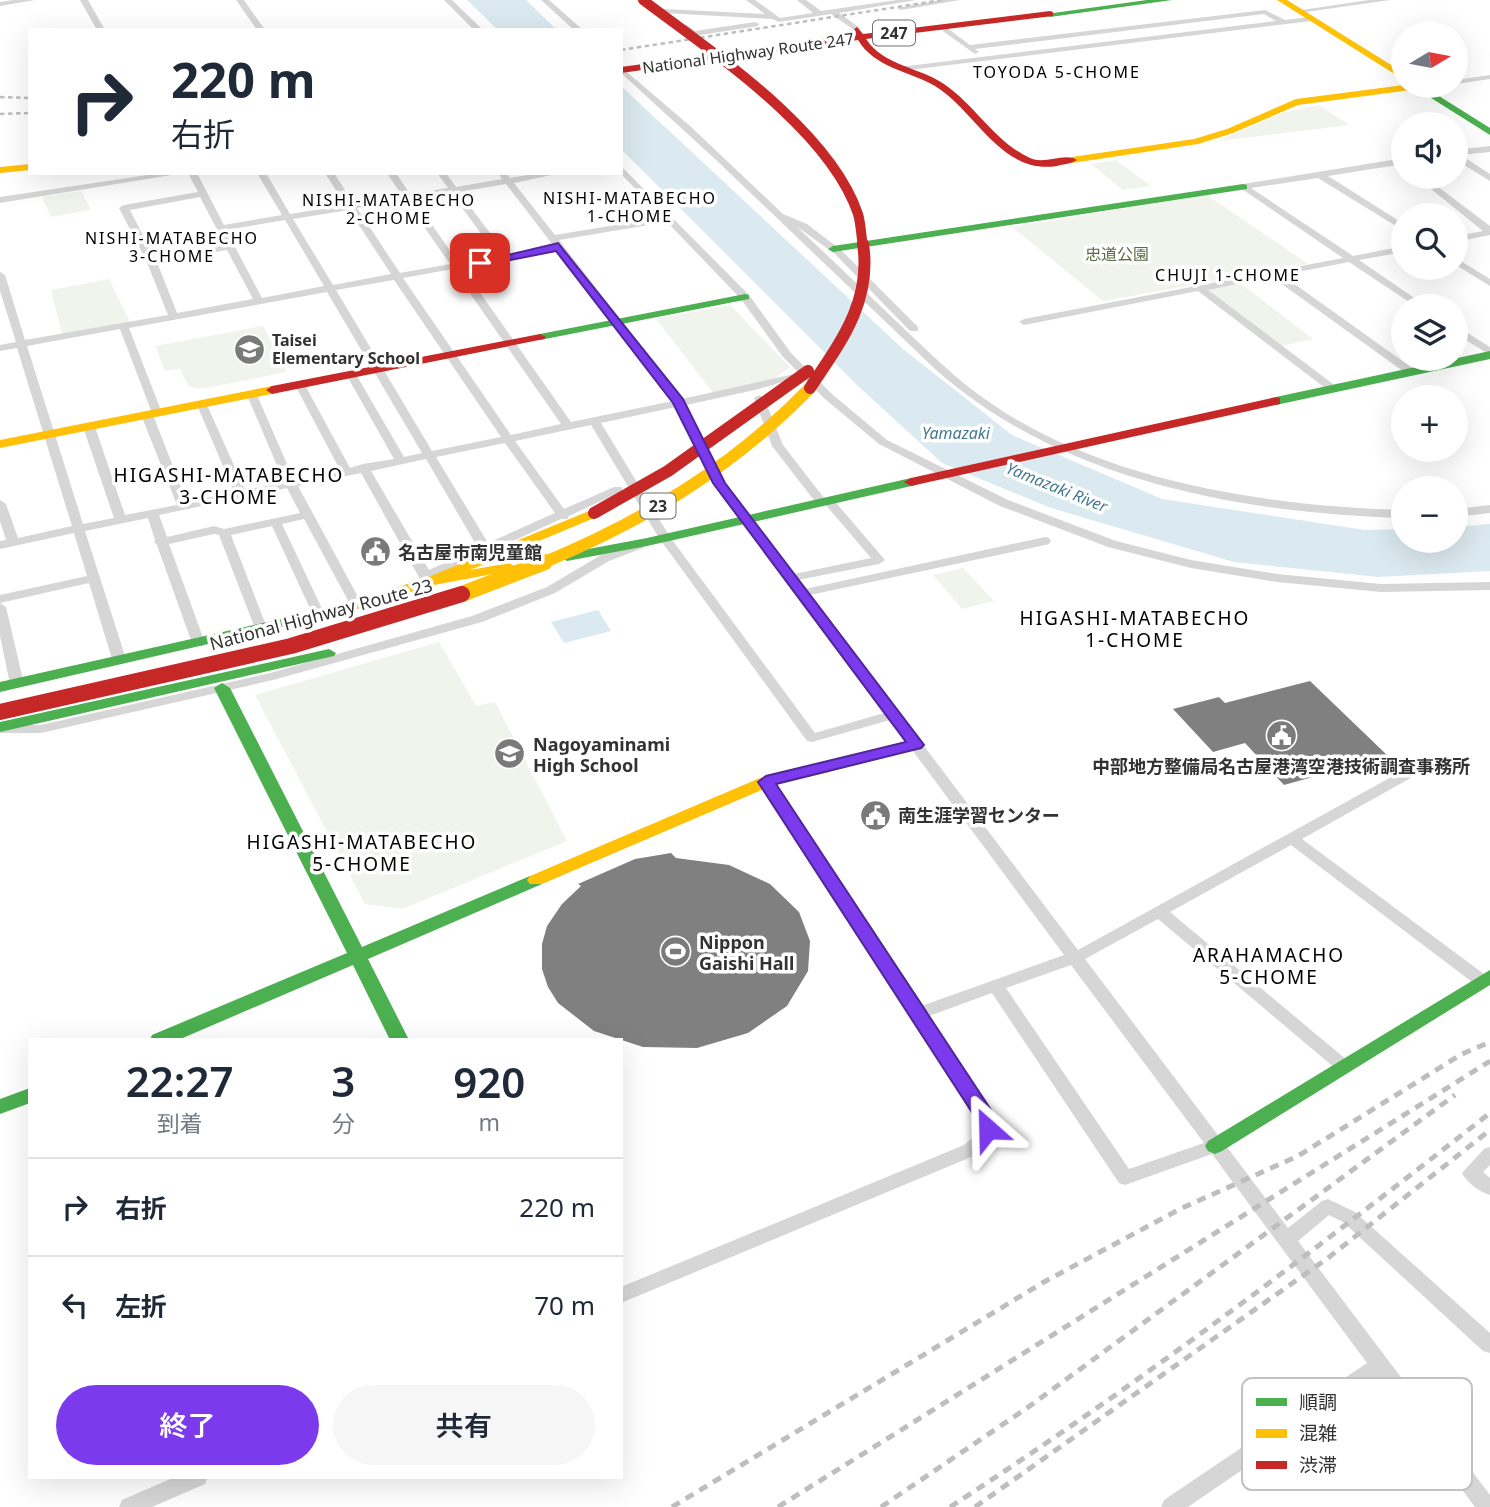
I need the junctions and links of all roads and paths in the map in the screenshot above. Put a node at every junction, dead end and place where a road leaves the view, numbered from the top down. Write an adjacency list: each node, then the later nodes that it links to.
1 (32, 0): 18 (street)
2 (84, 0): 28 (street)
3 (240, 0): 29 (street)
4 (448, 0): 30 (street)
5 (545, 0): 31 (street)
6 (631, 0): 112 (main road, National Highway Route 23 / 23)
7 (643, 0): 154 (main road, National Highway Route 23 / 23, bridge)
8 (650, 0): 20 (street)
9 (750, 0): 25 (street)
10 (801, 0): 22 (street)
11 (854, 0): 19 (street)
12 (909, 0): 19 (street)
13 (956, 0): 24 (street)
14 (1111, 0): 33 (main road, National Highway Route 247 / 247)
15 (1168, 0): 27 (main road, National Highway Route 247 / 247)
16 (1281, 0): 23 (main road)
17 (1386, 0): 23 (street)
18 (0, 4)
19 (864, 7): 21 (street)
20 (664, 11): 25 (street); 25 (street)
21 (832, 12): 22 (street); 24 (street)
22 (820, 14): 25 (street)
23 (1305, 15): 26 (street); 40 (main road)
24 (840, 18): 33 (street)
25 (776, 19)
26 (1283, 22): 32 (street); 34 (street)
27 (943, 27): 33 (main road, National Highway Route 247 / 247); 35 (street)
28 (100, 28)
29 (260, 28)
30 (478, 28)
31 (577, 28)
32 (1122, 29): 34 (street); 35 (street)
33 (858, 34): 37 (main road, National Highway Route 247 / 247); 39 (main road)
34 (1136, 40): 36 (street)
35 (969, 47): 36 (street)
36 (983, 58): 39 (street)
37 (623, 68)
38 (623, 69): 74 (street)
39 (900, 69): 45 (main road)
40 (1391, 69)
41 (1490, 77): 42 (street)
42 (1476, 79): 43 (street); 44 (street)
43 (1468, 80)
44 (1490, 88)
45 (1391, 90)
46 (1439, 98): 47 (main road)
47 (1490, 132)
48 (1490, 149): 49 (street)
49 (1468, 153)
50 (28, 160): 51 (main road)
51 (0, 163)
52 (1468, 163): 66 (street)
53 (1391, 164): 64 (street)
54 (28, 167): 55 (main road)
55 (0, 170)
56 (623, 171): 76 (street)
57 (167, 175): 72 (street)
58 (193, 175): 70 (street)
59 (262, 175): 75 (street)
60 (330, 175): 73 (street)
61 (392, 175): 71 (street)
62 (442, 175): 68 (street)
63 (531, 175): 65 (street)
64 (1320, 175): 67 (street); 77 (street)
65 (505, 177): 68 (street); 81 (street)
66 (1490, 178)
67 (1243, 187): 83 (main road); 86 (street)
68 (453, 189): 71 (street); 85 (street)
69 (1435, 189): 79 (street)
70 (204, 194): 78 (street); 87 (street)
71 (408, 197): 73 (street); 88 (street)
72 (0, 201)
73 (353, 207): 75 (street); 92 (street)
74 (771, 209): 83 (street); 108 (street)
75 (288, 217): 78 (street); 95 (street)
76 (670, 219): 81 (street); 97 (street)
77 (1391, 220)
78 (221, 228): 82 (street)
79 (1490, 232): 80 (street)
80 (1468, 237)
81 (555, 243): 85 (street); 101 (street)
82 (231, 247): 87 (street); 99 (street)
83 (833, 249): 108 (street)
84 (1391, 251): 86 (street)
85 (505, 258): 88 (street)
86 (1351, 259): 90 (street); 96 (street)
87 (151, 260): 100 (street)
88 (455, 267): 92 (street); 105 (street)
89 (1468, 269): 93 (street)
90 (1274, 274): 94 (street); 113 (street)
91 (0, 275): 98 (street)
92 (398, 278): 95 (street); 110 (street)
93 (1490, 283)
94 (1200, 288): 102 (street); 117 (street)
95 (331, 289): 99 (street); 111 (street)
96 (1403, 294)
97 (746, 297): 101 (main road); 112 (street)
98 (4, 299): 106 (street)
99 (259, 302): 100 (street)
100 (174, 317): 103 (street)
101 (618, 322): 105 (main road); 119 (street)
102 (1024, 322)
103 (124, 327): 106 (street); 121 (street)
104 (1468, 338): 109 (street)
105 (509, 343): 110 (main road); 123 (street)
106 (22, 344): 107 (street); 125 (street)
107 (0, 348)
108 (926, 354): 128 (street)
109 (1490, 354): 113 (main road)
110 (449, 355): 111 (main road); 126 (street)
111 (379, 371): 114 (main road); 129 (street)
112 (806, 372): 116 (street); 133 (street); 160 (main road, bridge); 173 (main road, National Highway Route 23 / 23, bridge)
113 (1411, 372): 117 (main road)
114 (352, 376): 115 (main road); 130 (street)
115 (300, 386): 118 (main road); 132 (street)
116 (755, 387): 119 (street); 137 (street)
117 (1333, 389): 128 (main road)
118 (252, 395): 120 (main road); 135 (street)
119 (679, 402): 122 (street); 146 (street)
120 (202, 405): 121 (main road); 136 (street)
121 (152, 414): 124 (main road); 139 (street)
122 (594, 420): 123 (street); 134 (street)
123 (567, 425): 126 (street)
124 (89, 427): 125 (main road); 147 (street)
125 (50, 434): 127 (main road); 149 (street)
126 (507, 438): 129 (street); 145 (street)
127 (0, 444)
128 (1061, 447): 133 (main road); 143 (street)
129 (428, 453): 130 (street); 157 (street)
130 (400, 459): 131 (street)
131 (363, 467): 132 (street); 160 (street)
132 (345, 470): 135 (street)
133 (948, 473): 137 (main road); 161 (street)
134 (632, 482): 145 (street); 151 (street)
135 (290, 483): 136 (street); 144 (street)
136 (240, 492): 139 (street)
137 (825, 501): 146 (main road); 158 (street)
138 (0, 504): 156 (street)
139 (183, 506): 142 (street)
140 (1490, 509): 141 (street)
141 (1468, 512)
142 (152, 513): 147 (street); 153 (street)
143 (1391, 513)
144 (308, 515): 148 (street); 164 (street)
145 (563, 516): 157 (street)
146 (745, 518): 151 (main road); 158 (street)
147 (120, 519): 149 (street)
148 (276, 523): 150 (street); 166 (street)
149 (78, 529): 156 (street); 159 (street)
150 (224, 533): 153 (street); 167 (street)
151 (665, 538): 155 (main road); 175 (street)
152 (1045, 541): 162 (street)
153 (160, 542): 168 (street)
154 (590, 542): 174 (main road, National Highway Route 23 / 23, bridge); 176 (main road, bridge)
155 (647, 542): 160 (main road); 172 (street)
156 (6, 543)
157 (484, 547): 160 (street)
158 (791, 578): 162 (street)
159 (92, 579): 163 (street); 169 (street)
160 (428, 580): 164 (main road)
161 (1490, 586)
162 (802, 593): 175 (street)
163 (0, 599)
164 (357, 606): 166 (main road)
165 (0, 607): 170 (street)
166 (319, 615): 167 (main road)
167 (261, 628): 168 (main road)
168 (198, 643): 169 (main road)
169 (119, 659): 170 (main road)
170 (17, 684): 171 (main road)
171 (0, 687)
172 (222, 688): 176 (street); 182 (main road)
173 (0, 698)
174 (0, 712)
175 (893, 715): 177 (street)
176 (0, 728)
177 (916, 745): 179 (main road); 183 (street)
178 (1418, 768): 180 (street)
179 (766, 782): 182 (main road); 186 (main road)
180 (1293, 839): 181 (street); 184 (street)
181 (1158, 911): 183 (street); 189 (street)
182 (357, 955): 187 (main road); 188 (main road)
183 (1077, 957): 185 (street); 192 (street)
184 (1486, 979): 189 (main road)
185 (995, 985): 186 (street); 192 (street)
186 (919, 1013): 196 (street)
187 (164, 1038)
188 (399, 1038)
189 (1342, 1065): 192 (main road)
190 (28, 1096): 191 (main road)
191 (0, 1107)
192 (1215, 1146): 195 (street)
193 (1490, 1154): 194 (street)
194 (1490, 1188)
195 (1286, 1240): 197 (street); 198 (street)
196 (623, 1294)
197 (1490, 1345)
198 (1380, 1365): 199 (street); 200 (street)
199 (1361, 1378)
200 (1390, 1378)
201 (1242, 1459): 205 (street)
202 (193, 1479): 204 (street)
203 (1472, 1487): 206 (street)
204 (129, 1507)
205 (1171, 1507)
206 (1487, 1507)

